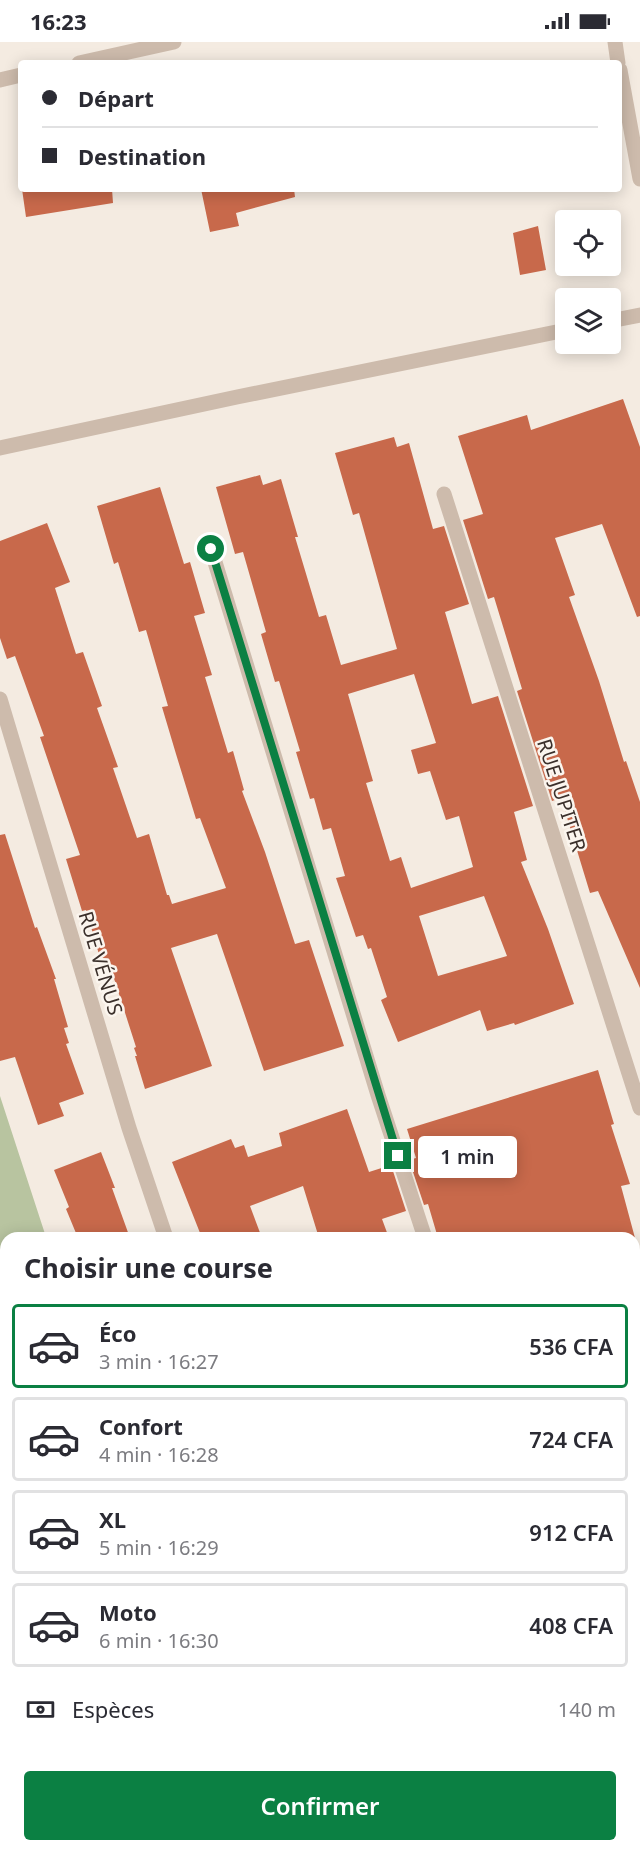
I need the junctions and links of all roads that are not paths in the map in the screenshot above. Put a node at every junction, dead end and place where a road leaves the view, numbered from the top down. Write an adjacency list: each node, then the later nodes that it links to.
1 (174, 42): 3 (street)
2 (615, 42): 5 (street)
3 (121, 48): 4 (street)
4 (87, 60)
5 (618, 60)
6 (18, 76): 7 (street)
7 (0, 80)
8 (622, 81): 9 (street)
9 (640, 179)
10 (640, 315): 11 (street)
11 (621, 319)
12 (555, 332): 13 (street)
13 (0, 448)
14 (444, 494): 17 (street, RUE JUPITER)
15 (211, 549): 19 (street)
16 (0, 699): 18 (street, RUE VÉNUS)
17 (640, 1108)
18 (164, 1232)
19 (423, 1232)

